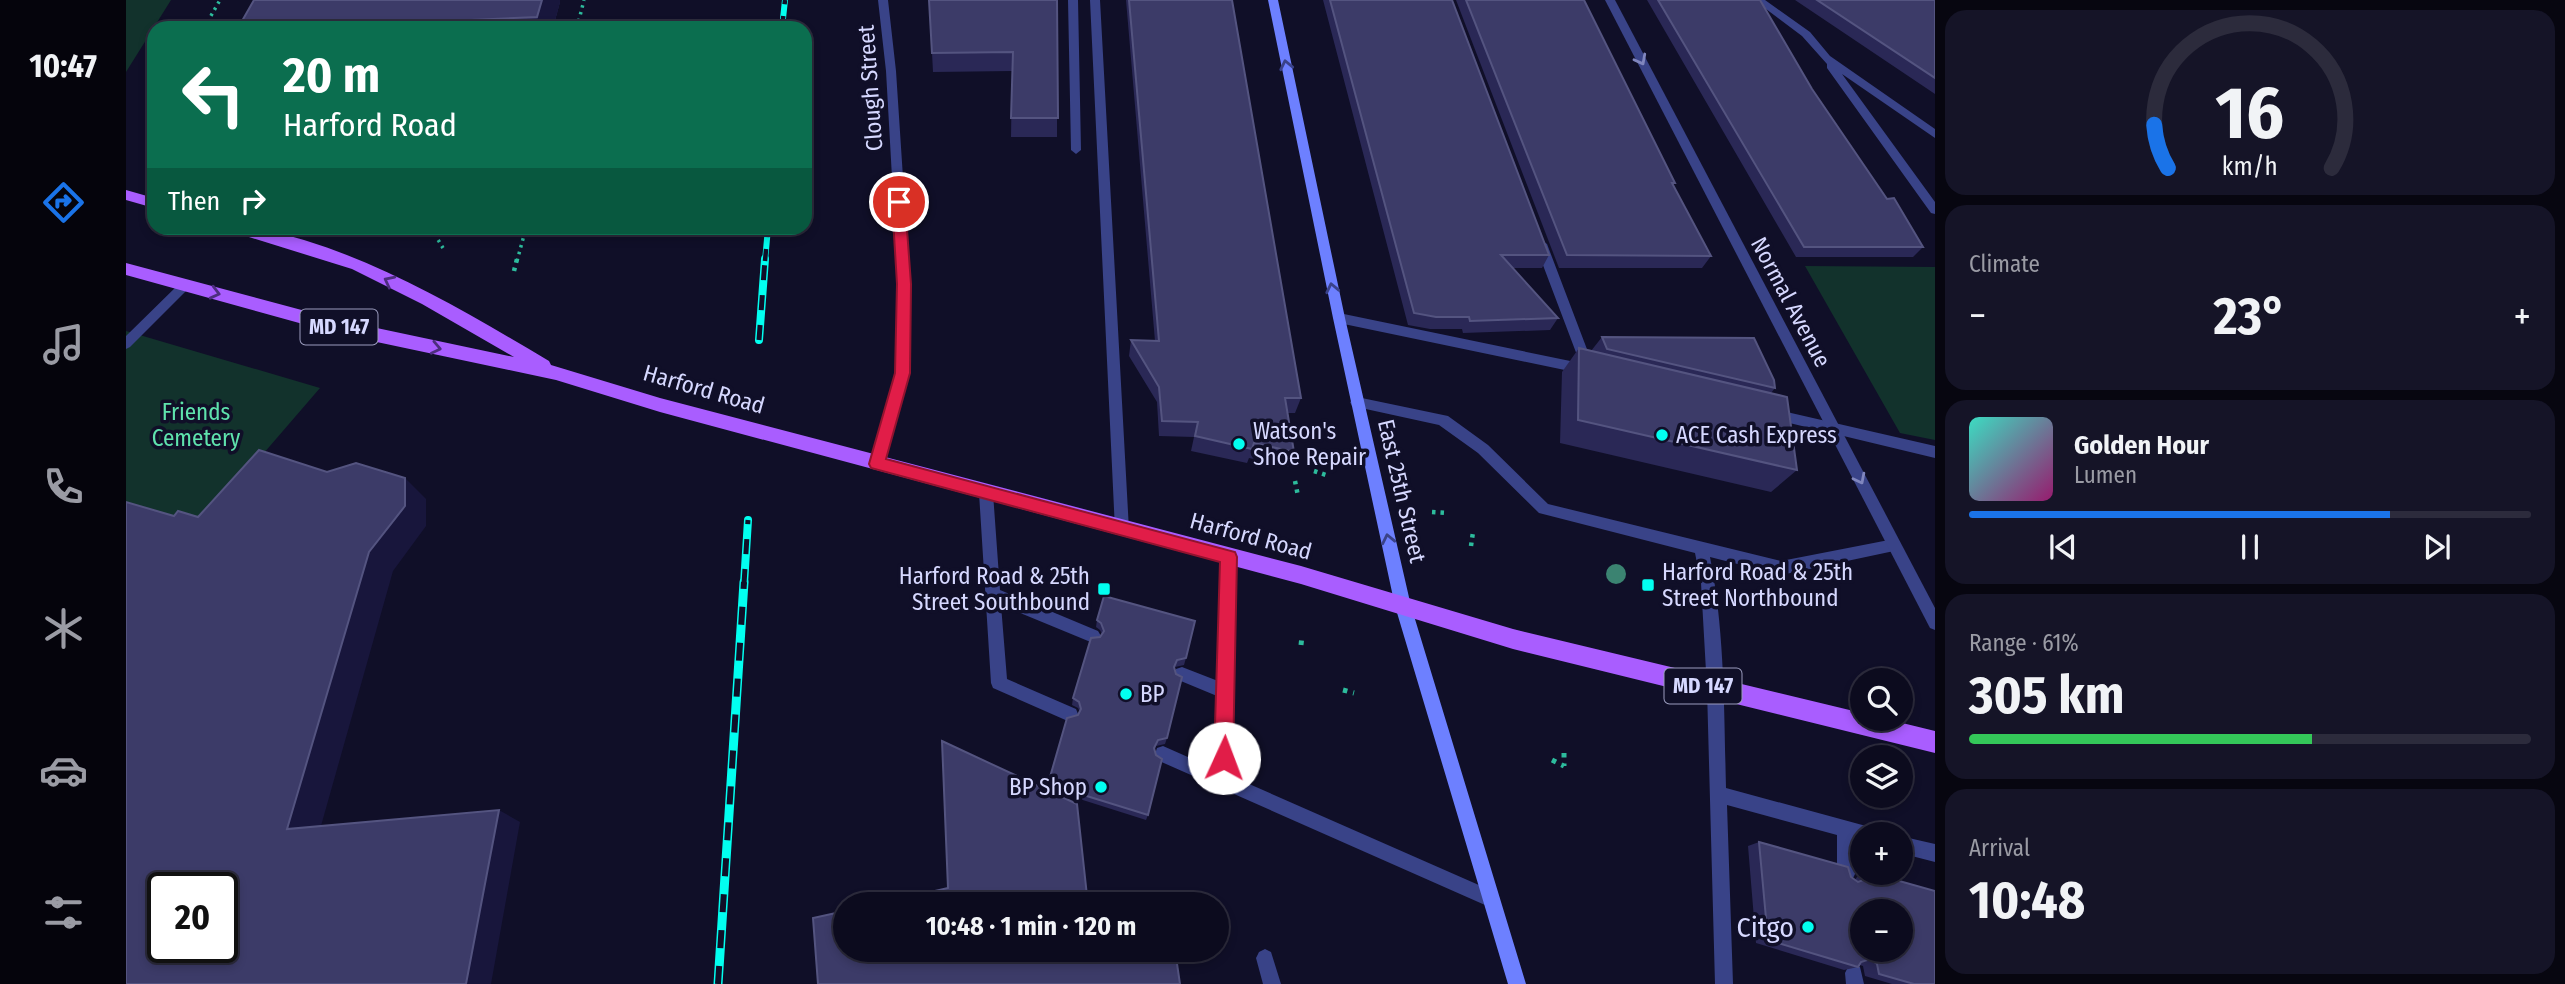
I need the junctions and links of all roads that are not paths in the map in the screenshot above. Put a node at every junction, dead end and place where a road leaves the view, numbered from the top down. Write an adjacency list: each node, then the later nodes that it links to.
1 (883, 0): 24 (street, Clough Street)
2 (1073, 0): 9 (street)
3 (1095, 0): 26 (street)
4 (1273, 0): 17 (main road, East 25th Street, one-way to 4)
5 (1610, 0): 22 (street, Normal Avenue, one-way to 22)
6 (1759, 0): 7 (street)
7 (1826, 58): 8 (street); 12 (street)
8 (1935, 134)
9 (1076, 150)
10 (126, 195): 11 (main road)
11 (147, 201)
12 (1935, 210)
13 (1536, 230): 17 (street)
14 (264, 235): 19 (main road, Harford Road / MD 147, one-way to 14)
15 (126, 269): 16 (main road, Harford Road / MD 147)
16 (185, 285): 18 (street); 19 (main road, Harford Road / MD 147, one-way to 19)
17 (1339, 318): 20 (main road, East 25th Street)
18 (126, 344)
19 (556, 373): 24 (main road, Harford Road / MD 147)
20 (1357, 402): 28 (street); 31 (main road, East 25th Street, one-way to 20)
21 (1757, 410): 22 (street)
22 (1833, 429): 23 (street); 27 (street, Normal Avenue, one-way to 27)
23 (1935, 452)
24 (877, 464): 25 (main road, Harford Road / MD 147)
25 (986, 494): 26 (main road, Harford Road / MD 147); 30 (street)
26 (1122, 530): 29 (main road, Harford Road / MD 147)
27 (1894, 545): 28 (street); 32 (street, Normal Avenue)
28 (1701, 548): 35 (street)
29 (1229, 557): 31 (main road, Harford Road / MD 147); 36 (street)
30 (992, 594): 33 (street); 37 (street)
31 (1403, 606): 35 (main road, Harford Road / MD 147); 47 (main road, East 25th Street)
32 (1935, 623)
33 (1093, 636)
34 (1182, 674): 36 (street)
35 (1715, 689): 38 (main road, Harford Road / MD 147); 41 (street)
36 (1226, 692): 40 (street)
37 (1070, 714)
38 (1935, 742)
39 (1163, 754): 40 (street)
40 (1223, 781): 47 (street)
41 (1720, 794): 42 (street); 51 (street)
42 (1845, 829): 43 (street); 46 (street)
43 (1850, 830)
44 (1913, 847): 45 (street)
45 (1935, 853)
46 (1846, 874)
47 (1491, 899): 50 (main road, East 25th Street)
48 (1265, 958): 49 (street)
49 (1272, 984)
50 (1517, 984)
51 (1724, 984)

